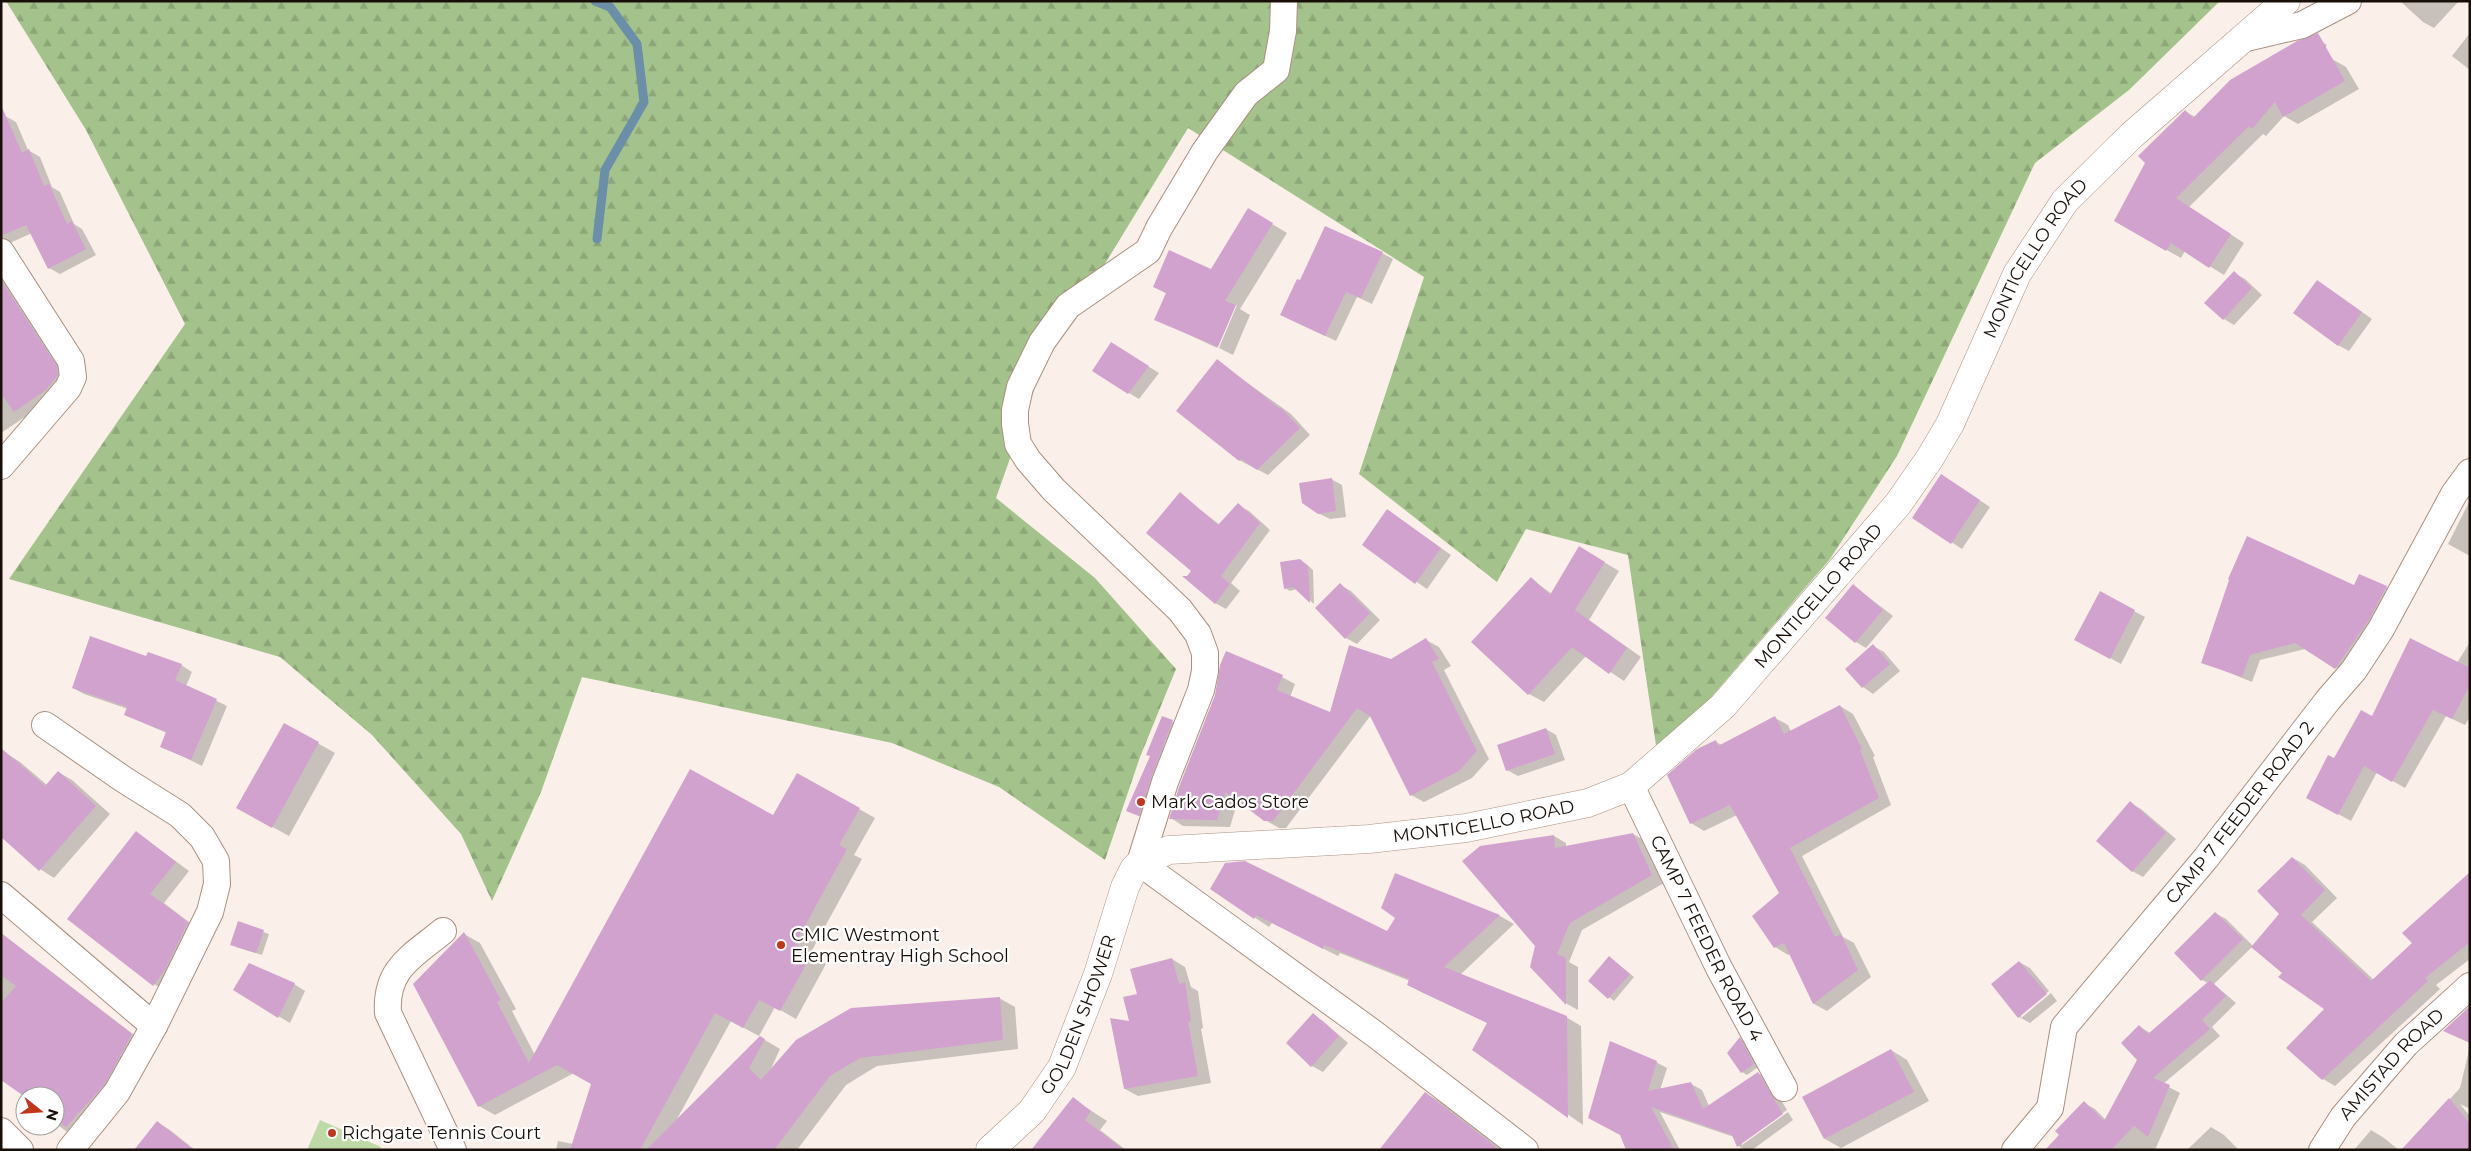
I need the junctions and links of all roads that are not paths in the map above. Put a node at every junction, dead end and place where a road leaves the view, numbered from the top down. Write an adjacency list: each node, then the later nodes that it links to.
1 (1284, 1): 10 (street)
2 (2286, 1): 4 (main road, MONTICELLO ROAD)
3 (2348, 1): 4 (street)
4 (2246, 38): 9 (main road, MONTICELLO ROAD)
5 (1, 252): 6 (street)
6 (3, 458)
7 (2470, 472): 22 (street, CAMP 7 FEEDER ROAD 2)
8 (45, 725): 14 (street)
9 (1631, 786): 10 (main road, MONTICELLO ROAD); 15 (street, CAMP 7 FEEDER ROAD 4)
10 (1140, 863): 20 (main road, GOLDEN SHOWER); 21 (street)
11 (1, 895): 14 (street)
12 (444, 931): 19 (street)
13 (2470, 986): 23 (street, AMISTAD ROAD)
14 (154, 1026): 18 (street)
15 (1784, 1088)
16 (1, 1131): 17 (street)
17 (20, 1150)
18 (70, 1150)
19 (453, 1150)
20 (990, 1150)
21 (1526, 1150)
22 (2015, 1150)
23 (2322, 1150)

